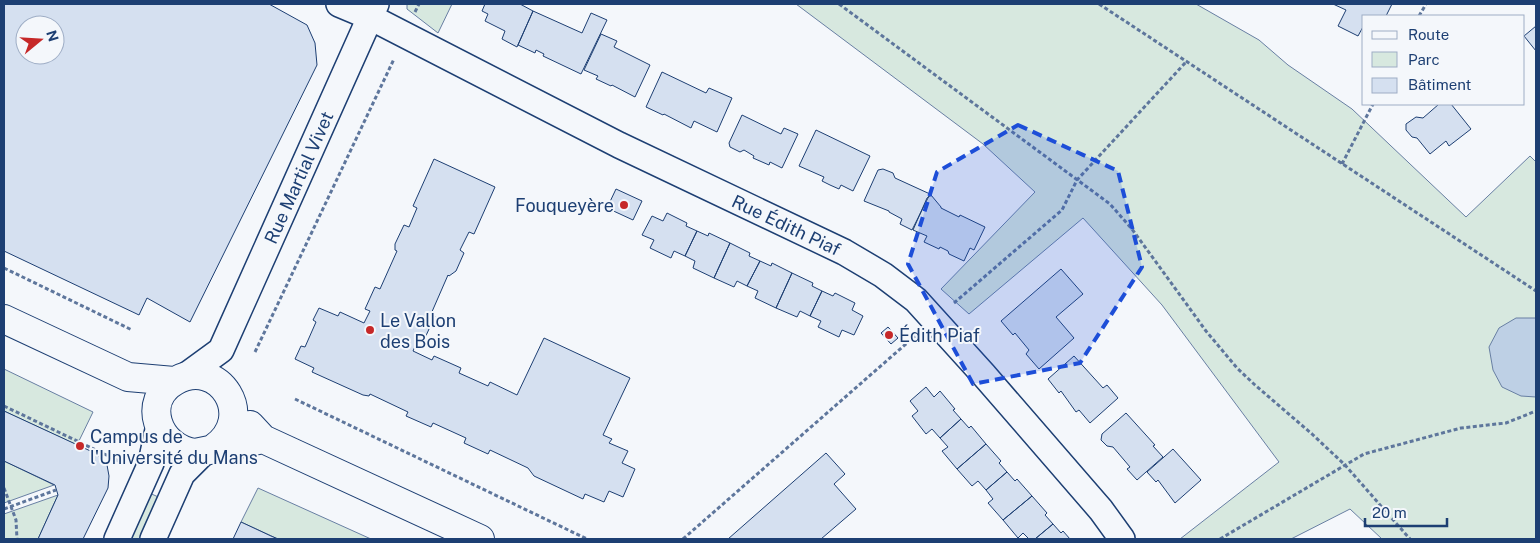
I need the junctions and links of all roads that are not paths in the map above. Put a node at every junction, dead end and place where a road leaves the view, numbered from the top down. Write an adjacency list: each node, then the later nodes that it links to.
1 (339, 4): 2 (street, Rue Édith Piaf)
2 (373, 10): 4 (street, Rue Martial Vivet); 14 (street, Rue Édith Piaf)
3 (4, 319): 5 (street)
4 (220, 350): 6 (street, Rue Martial Vivet); 7 (street)
5 (128, 377): 6 (street); 8 (street)
6 (179, 379): 7 (street); 8 (street)
7 (231, 400): 9 (street); 10 (street)
8 (158, 420): 10 (street); 11 (street)
9 (262, 439): 10 (street); 13 (street)
10 (210, 450): 12 (street)
11 (117, 539)
12 (153, 539)
13 (480, 539)
14 (1122, 539)

